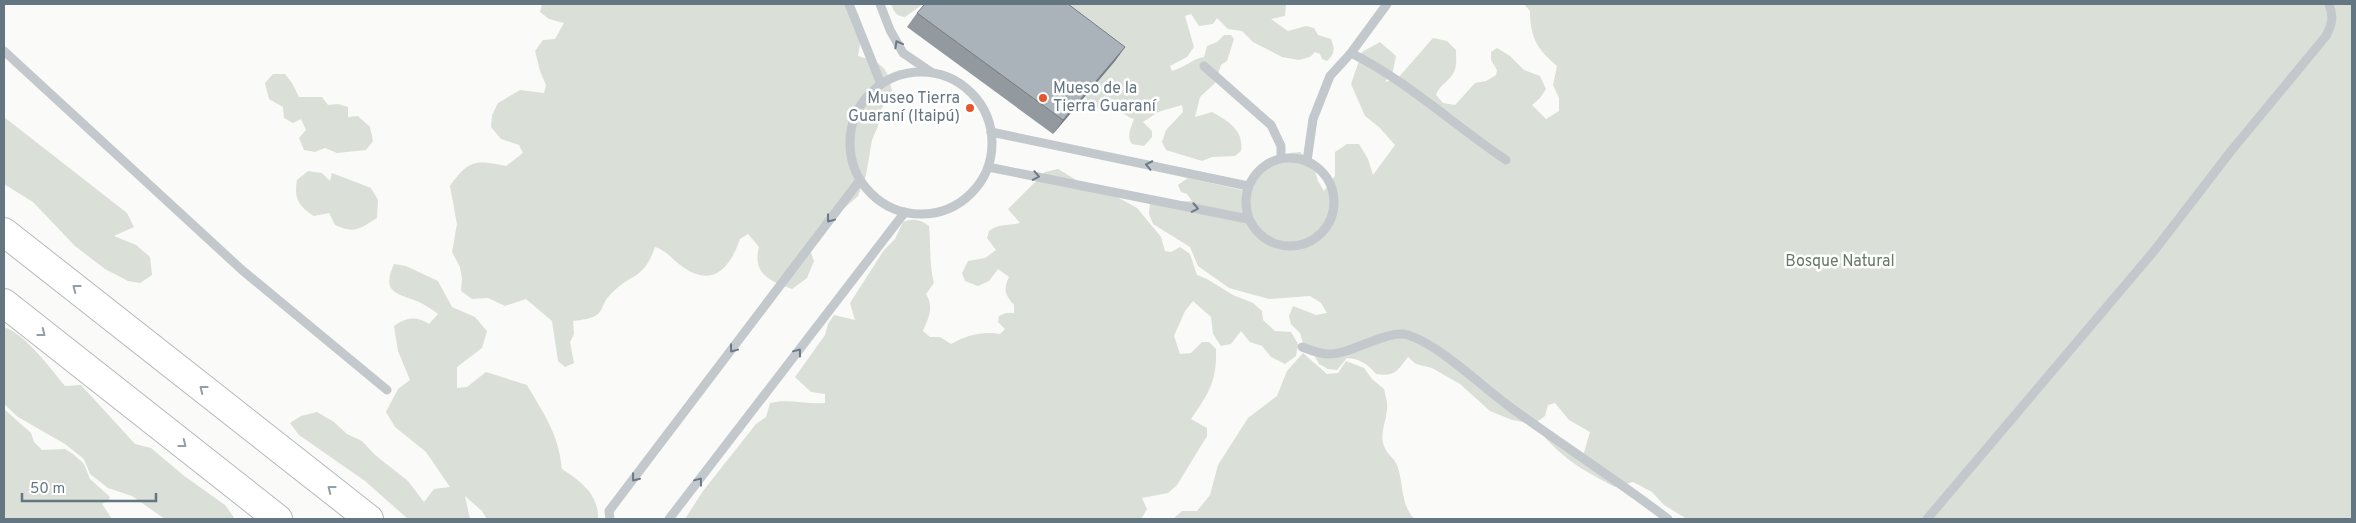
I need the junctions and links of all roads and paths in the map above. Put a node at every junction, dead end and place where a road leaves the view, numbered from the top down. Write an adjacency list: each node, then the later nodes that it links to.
1 (849, 4): 9 (lane)
2 (880, 4): 8 (lane, one-way to 2)
3 (1387, 4): 6 (lane)
4 (2329, 4): 28 (lane)
5 (4, 51): 22 (lane)
6 (1351, 53): 12 (lane); 13 (lane)
7 (1204, 66): 11 (lane)
8 (931, 72): 9 (lane); 10 (lane)
9 (881, 84): 15 (lane)
10 (991, 132): 14 (lane); 16 (lane, one-way to 10)
11 (1281, 158): 13 (lane); 16 (lane)
12 (1506, 160)
13 (1307, 161): 18 (lane)
14 (988, 167): 17 (lane); 18 (lane, one-way to 18)
15 (860, 180): 17 (lane); 25 (lane, one-way to 25)
16 (1248, 186): 18 (lane)
17 (904, 212): 26 (lane, one-way to 17)
18 (1248, 219)
19 (4, 232): 24 (highway, one-way to 19)
20 (4, 303): 23 (highway, one-way to 23)
21 (1302, 347): 27 (lane)
22 (387, 390)
23 (278, 519)
24 (369, 519)
25 (610, 519)
26 (669, 519)
27 (1668, 519)
28 (1928, 519)

